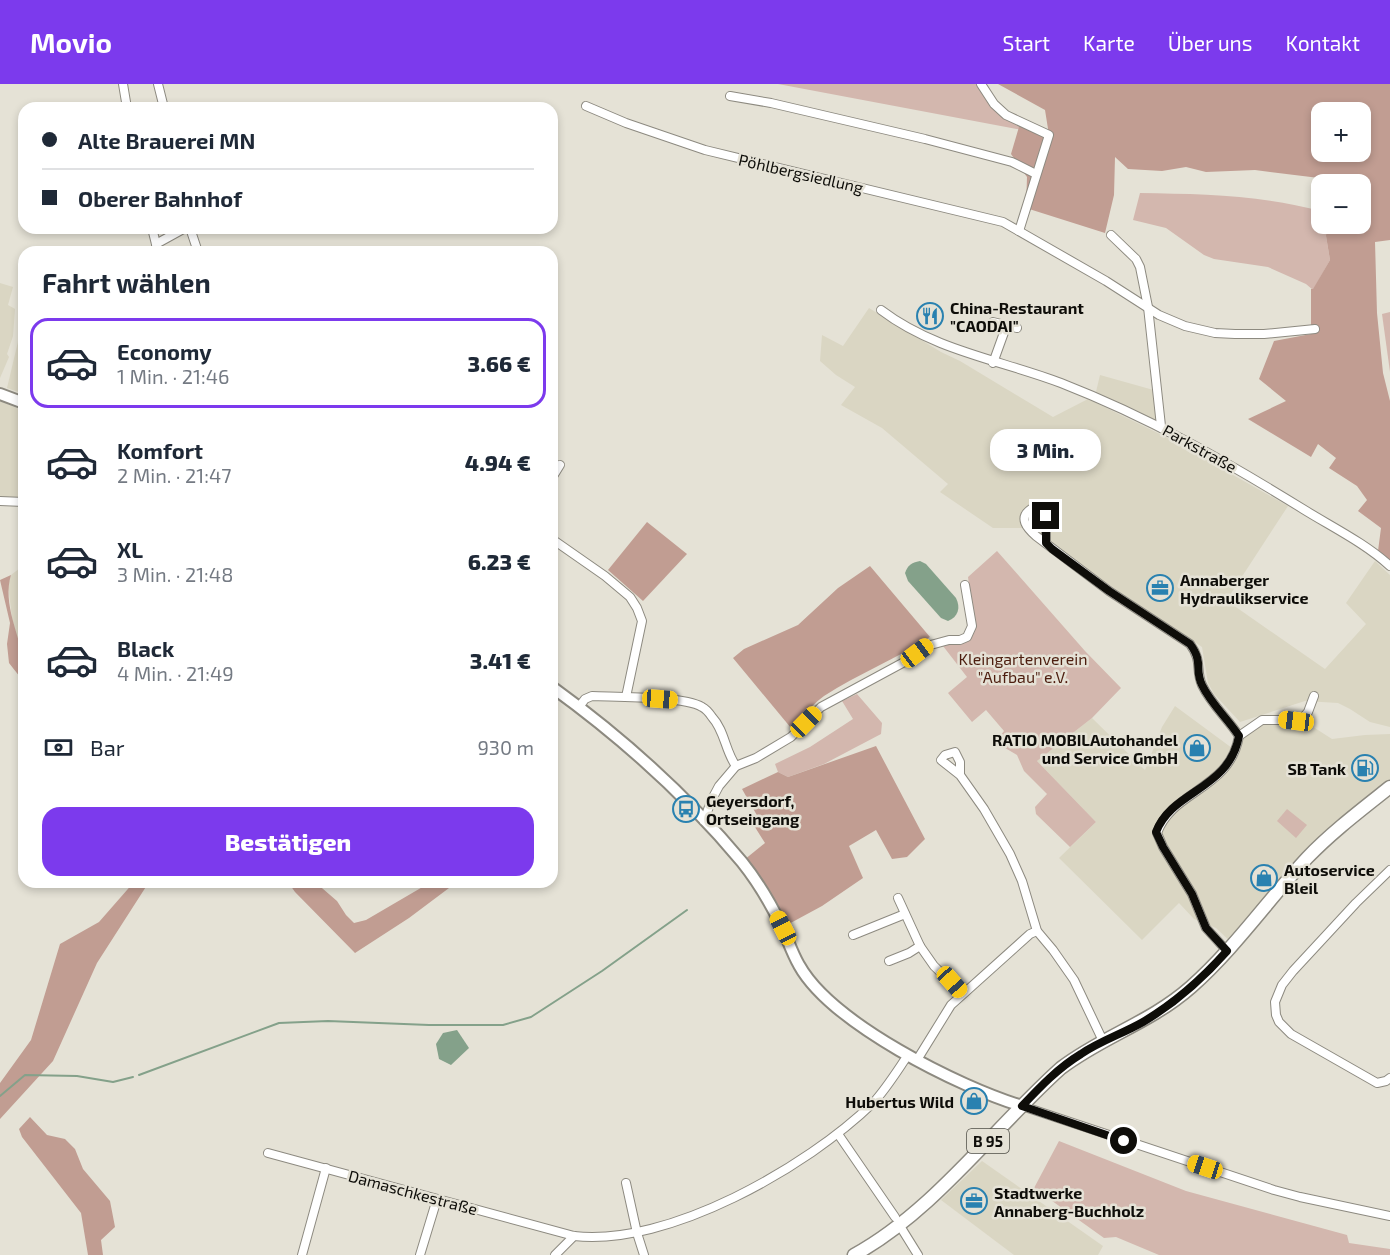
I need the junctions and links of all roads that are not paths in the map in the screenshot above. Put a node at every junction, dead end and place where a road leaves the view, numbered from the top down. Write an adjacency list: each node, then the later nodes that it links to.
1 (158, 84): 6 (street)
2 (981, 84): 8 (street)
3 (125, 85): 5 (street)
4 (730, 96): 8 (street)
5 (127, 102)
6 (162, 102)
7 (586, 106): 9 (street, Pöhlbergsiedlung)
8 (1036, 174): 9 (street)
9 (1019, 231): 13 (street, Pöhlbergsiedlung)
10 (177, 234): 12 (street)
11 (1111, 235): 13 (street)
12 (160, 246)
13 (1148, 307): 18 (street, Pöhlbergsiedlung); 22 (street)
14 (881, 310): 19 (street, Parkstraße)
15 (993, 322): 16 (street)
16 (1006, 327): 17 (street); 19 (street)
17 (1017, 328)
18 (1315, 329)
19 (993, 363): 22 (street, Parkstraße)
20 (0, 394): 21 (main road)
21 (18, 401)
22 (1161, 426): 29 (street, Parkstraße)
23 (560, 465): 24 (street)
24 (558, 468)
25 (0, 501): 26 (street)
26 (18, 502)
27 (558, 543): 33 (street)
28 (1046, 543): 35 (street)
29 (1390, 566)
30 (965, 585): 36 (street)
31 (558, 691): 34 (main road)
32 (1314, 696): 35 (street)
33 (626, 697): 34 (street); 36 (street)
34 (579, 707): 39 (main road)
35 (1239, 736): 46 (street)
36 (736, 766): 39 (street)
37 (960, 775): 43 (street)
38 (1389, 791): 46 (main road, B 95)
39 (705, 821): 50 (main road)
40 (1390, 870): 51 (street)
41 (898, 898): 42 (street)
42 (905, 914): 44 (street); 45 (street)
43 (1037, 931): 48 (street, Damaschkestraße); 49 (street)
44 (853, 935)
45 (920, 945): 47 (street); 48 (street)
46 (1227, 951): 49 (main road, B 95)
47 (889, 961)
48 (962, 993): 50 (street, Damaschkestraße)
49 (1103, 1041): 52 (main road, B 95)
50 (913, 1058): 52 (main road); 53 (street, Damaschkestraße)
51 (1390, 1078)
52 (1022, 1106): 58 (street); 59 (main road, B 95)
53 (838, 1134): 59 (street); 61 (street, Damaschkestraße)
54 (268, 1153): 55 (street, Damaschkestraße)
55 (326, 1168): 57 (street, Damaschkestraße); 64 (street)
56 (626, 1183): 61 (street)
57 (437, 1198): 60 (street, Damaschkestraße); 65 (street)
58 (1390, 1216)
59 (898, 1222): 67 (main road, B 95); 68 (street)
60 (559, 1232): 62 (street, Damaschkestraße); 63 (street)
61 (637, 1233): 62 (street, Damaschkestraße); 66 (street)
62 (574, 1236): 63 (street)
63 (557, 1252)
64 (302, 1255)
65 (420, 1255)
66 (644, 1255)
67 (854, 1255)
68 (918, 1255)

